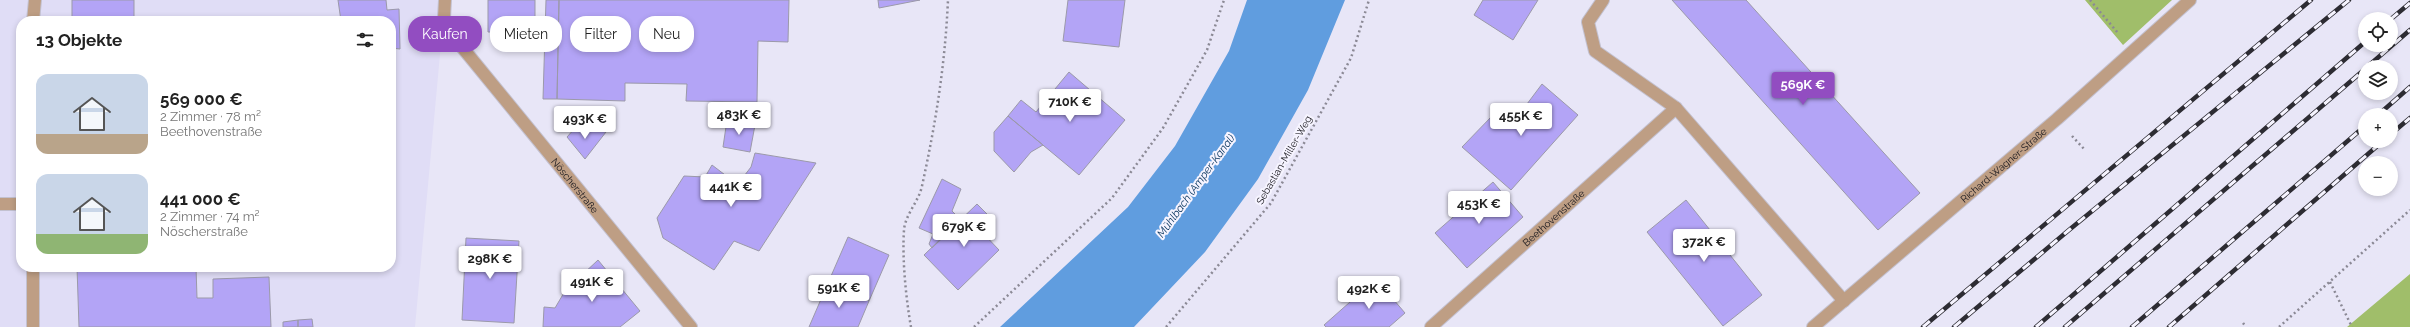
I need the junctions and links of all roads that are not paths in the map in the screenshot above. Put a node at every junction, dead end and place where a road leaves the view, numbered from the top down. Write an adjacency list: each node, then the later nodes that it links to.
1 (35, 0): 5 (street)
2 (445, 0): 12 (street, Nöscherstraße)
3 (1603, 0): 6 (street)
4 (2190, 0): 10 (street, Richard-Wagner-Straße)
5 (33, 16)
6 (1676, 108): 10 (street); 13 (street, Beethovenstraße)
7 (0, 204): 8 (street)
8 (16, 204)
9 (33, 272): 11 (street)
10 (1844, 302): 14 (street, Richard-Wagner-Straße)
11 (33, 327)
12 (691, 327)
13 (1431, 327)
14 (1813, 327)

